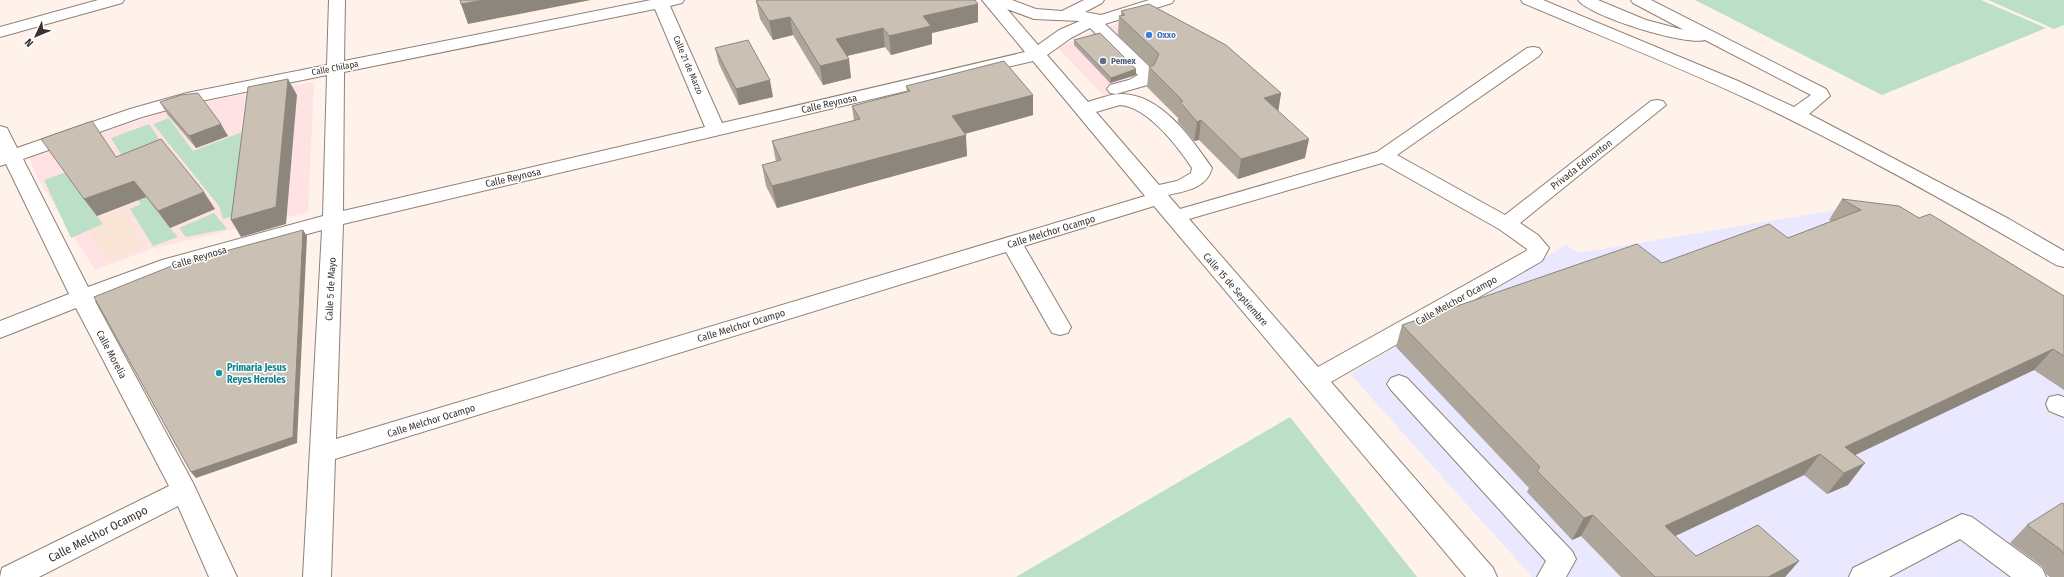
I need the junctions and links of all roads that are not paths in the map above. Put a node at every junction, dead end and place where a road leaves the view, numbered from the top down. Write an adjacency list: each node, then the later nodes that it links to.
1 (116, 0): 13 (street)
2 (337, 0): 17 (street, Calle 5 de Mayo)
3 (990, 0): 16 (street, Calle 15 de Septiembre)
4 (997, 0): 11 (street)
5 (1096, 0): 11 (street)
6 (1166, 0): 12 (street)
7 (1529, 0): 21 (street)
8 (1586, 0): 14 (street)
9 (1639, 0): 14 (street)
10 (665, 1): 17 (street, Calle Chilapa); 22 (street, Calle 21 de Marzo)
11 (1063, 17): 12 (street)
12 (1100, 20): 16 (street); 18 (street)
13 (0, 32)
14 (1720, 40): 21 (street)
15 (1533, 52): 24 (street)
16 (1036, 55): 20 (street, Calle 15 de Septiembre); 22 (street, Calle Reynosa)
17 (337, 67): 25 (street, Calle Chilapa); 28 (street, Calle 5 de Mayo)
18 (1116, 89)
19 (1657, 105): 29 (street, Privada Edmonton)
20 (1084, 110): 26 (street, Calle 15 de Septiembre); 26 (street, Calle Melchor Ocampo)
21 (1796, 115): 31 (street)
22 (716, 130): 28 (street, Calle Reynosa)
23 (0, 132): 25 (street, Calle Morelia)
24 (1384, 156): 27 (street); 29 (street)
25 (6, 158): 32 (street, Calle Morelia)
26 (1156, 195): 27 (street, Calle 15 de Septiembre); 30 (street, Calle Melchor Ocampo)
27 (1175, 217): 35 (street, Calle 15 de Septiembre)
28 (333, 220): 32 (street, Calle Reynosa); 37 (street, Calle 5 de Mayo)
29 (1506, 224): 35 (street, Calle Melchor Ocampo)
30 (1012, 243): 33 (street); 37 (street, Calle Melchor Ocampo)
31 (2064, 260)
32 (82, 297): 34 (street, Calle Reynosa); 38 (street, Calle Morelia)
33 (1060, 327)
34 (0, 330)
35 (1314, 380): 42 (street, Calle 15 de Septiembre)
36 (1399, 384): 43 (street)
37 (323, 453): 41 (street, Calle 5 de Mayo)
38 (184, 491): 39 (street, Calle Melchor Ocampo); 40 (street, Calle Morelia)
39 (12, 577)
40 (223, 577)
41 (317, 577)
42 (1483, 577)
43 (1551, 577)
44 (1863, 577): 45 (street)
45 (2032, 577)

